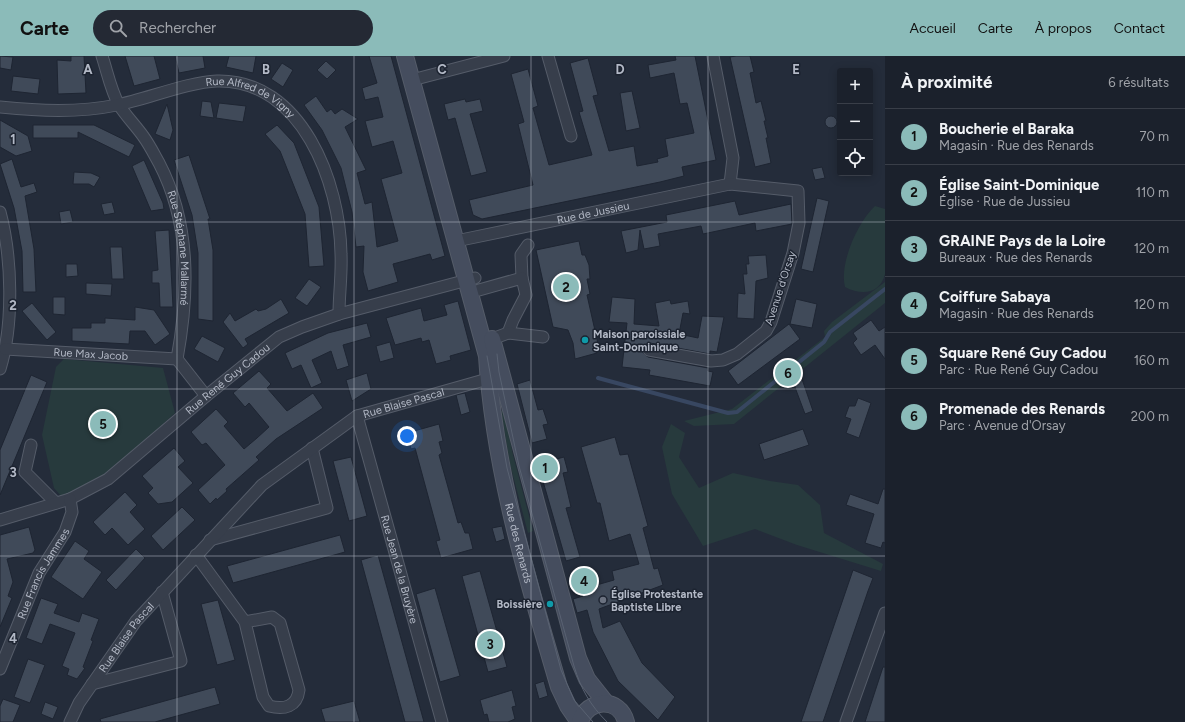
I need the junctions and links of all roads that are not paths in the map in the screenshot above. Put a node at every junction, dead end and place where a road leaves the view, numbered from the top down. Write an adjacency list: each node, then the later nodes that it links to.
1 (102, 56): 8 (street, Rue Stéphane Mallarmé)
2 (405, 56): 7 (street)
3 (415, 56): 7 (street)
4 (504, 56): 7 (street)
5 (548, 56): 10 (street)
6 (713, 56): 11 (street)
7 (416, 79): 15 (street, Rue des Renards)
8 (118, 104): 9 (street, Rue Alfred de Vigny); 19 (street, Rue Alfred de Vigny); 25 (street, Rue Stéphane Mallarmé)
9 (0, 107)
10 (571, 136)
11 (730, 184): 12 (street, Rue de Jussieu); 15 (street, Rue de Jussieu)
12 (798, 191): 24 (street, Avenue d'Orsay)
13 (0, 212): 14 (street)
14 (2, 229): 22 (street)
15 (461, 240): 18 (street, Rue des Renards)
16 (528, 244): 17 (street)
17 (522, 278): 18 (street, Rue René Guy Cadou); 20 (street)
18 (474, 283): 19 (street, Rue René Guy Cadou); 23 (street, Rue des Renards)
19 (339, 314): 28 (street, Rue René Guy Cadou)
20 (508, 333): 21 (street); 23 (street)
21 (543, 338)
22 (5, 349): 25 (street, Rue Max Jacob); 26 (street)
23 (492, 350): 27 (street, Rue des Renards)
24 (649, 350)
25 (177, 359): 28 (street)
26 (0, 369)
27 (495, 374): 29 (street, Rue Blaise Pascal); 42 (street, Rue des Renards); 46 (street, Rue des Renards)
28 (206, 396): 32 (street, Rue René Guy Cadou)
29 (357, 416): 31 (street, Rue Blaise Pascal); 45 (street, Rue Jean de la Bruyère)
30 (31, 445): 33 (street)
31 (312, 448): 35 (street, Rue Blaise Pascal); 35 (street)
32 (70, 499): 33 (street, Rue René Guy Cadou); 40 (street, Rue Francis Jammes)
33 (56, 503): 34 (street, Rue René Guy Cadou)
34 (0, 520)
35 (210, 540): 36 (street, Rue Blaise Pascal)
36 (196, 555): 37 (street, Rue Blaise Pascal); 39 (street)
37 (162, 592): 41 (street, Rue Blaise Pascal); 41 (street, Rue Blaise Pascal)
38 (885, 613): 47 (street)
39 (245, 622): 39 (street)
40 (0, 669)
41 (92, 684): 44 (street, Rue Blaise Pascal)
42 (606, 703): 43 (street, Rue des Renards); 46 (street)
43 (626, 720)
44 (70, 722)
45 (442, 722)
46 (580, 722)
47 (846, 722)

